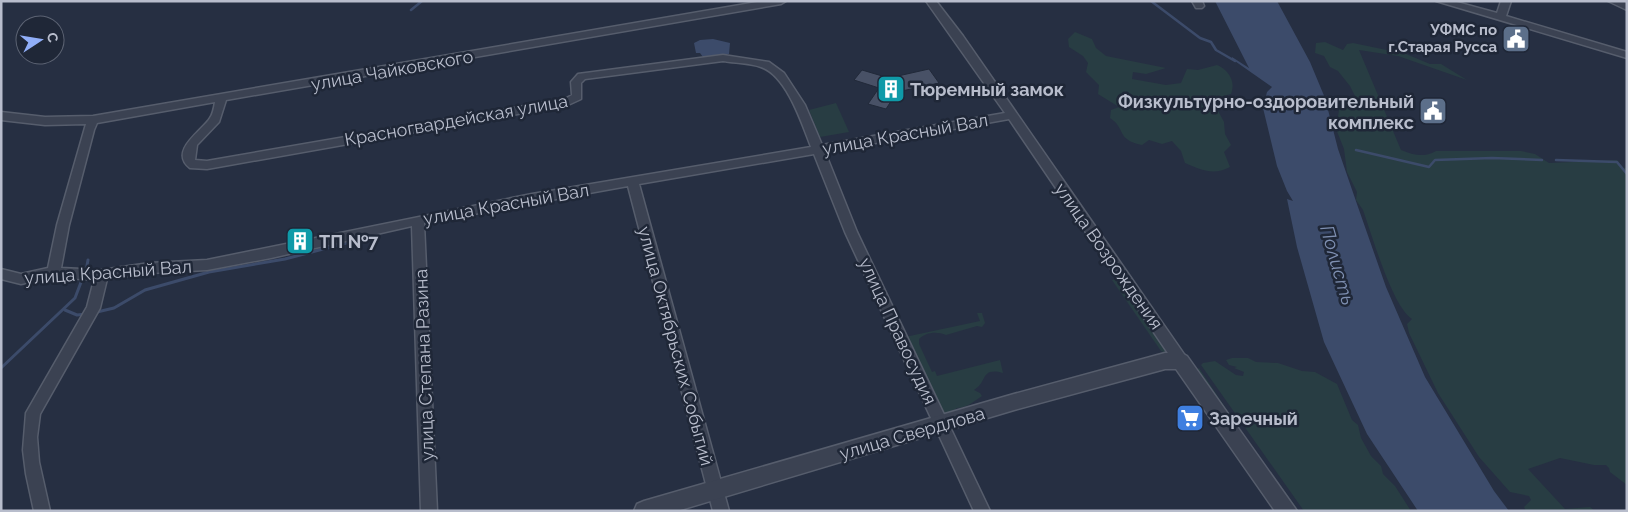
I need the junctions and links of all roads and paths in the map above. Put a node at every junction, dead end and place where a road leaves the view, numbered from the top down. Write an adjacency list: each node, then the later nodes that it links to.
1 (782, 1): 9 (street, улица Чайковского)
2 (931, 1): 10 (street, улица Возрождения)
3 (1441, 1): 7 (street)
4 (1506, 1): 7 (street)
5 (1613, 1): 6 (street)
6 (1627, 7)
7 (1501, 17): 8 (street)
8 (1627, 55)
9 (222, 100): 12 (street, улица Чайковского); 13 (street, Красногвардейская улица)
10 (1010, 115): 13 (street, улица Красный Вал); 19 (street, улица Возрождения)
11 (1, 116): 12 (street, улица Чайковского)
12 (93, 120): 16 (street)
13 (817, 150): 14 (street, улица Красный Вал); 20 (street, улица Правосудия)
14 (633, 181): 15 (street, улица Красный Вал); 21 (street, улица Октябрьских Событий)
15 (418, 220): 18 (street, улица Красный Вал); 23 (street, улица Степана Разина)
16 (54, 272): 17 (street, улица Красный Вал); 18 (street, улица Красный Вал)
17 (1, 274)
18 (101, 275): 22 (street)
19 (1181, 361): 20 (street, улица Свердлова); 27 (street, улица Возрождения)
20 (943, 425): 21 (street, улица Свердлова); 26 (street, улица Правосудия)
21 (716, 490): 24 (street, улица Свердлова); 25 (street, улица Октябрьских Событий)
22 (42, 511)
23 (429, 511)
24 (644, 511)
25 (721, 511)
26 (982, 511)
27 (1287, 511)

